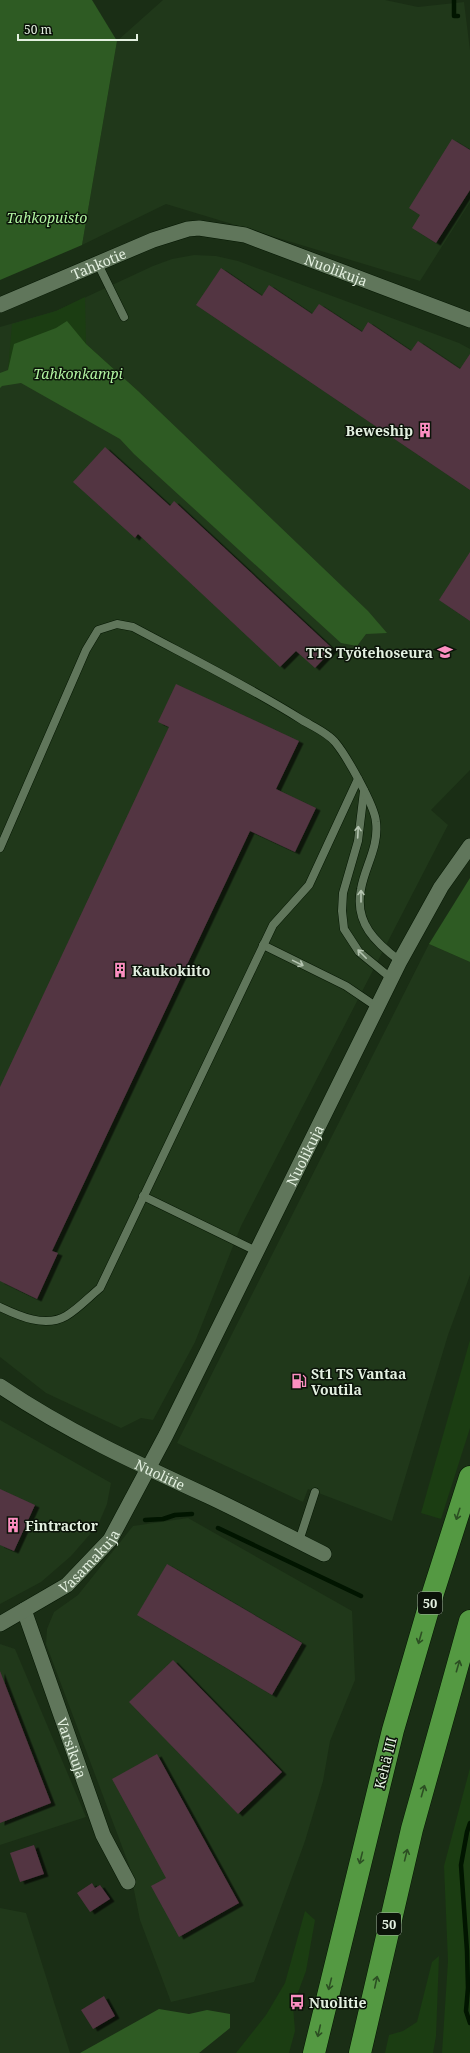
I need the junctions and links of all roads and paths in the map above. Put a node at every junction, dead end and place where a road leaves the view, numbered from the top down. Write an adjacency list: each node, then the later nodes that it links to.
1 (199, 228): 2 (street, Tahkotie); 5 (street, Nuolikuja)
2 (98, 264): 3 (street, Tahkotie); 4 (lane)
3 (0, 305)
4 (124, 317)
5 (470, 320)
6 (358, 779): 7 (lane); 9 (lane); 10 (lane)
7 (364, 790): 11 (lane, one-way to 7); 12 (lane, one-way to 7)
8 (470, 846): 11 (street, Nuolikuja)
9 (0, 848)
10 (263, 946): 13 (lane, one-way to 13); 14 (lane)
11 (400, 961): 12 (street, Nuolikuja)
12 (392, 979): 13 (street, Nuolikuja)
13 (377, 1007): 15 (street, Nuolikuja)
14 (143, 1196): 15 (lane); 16 (lane)
15 (256, 1251): 18 (street, Nuolikuja)
16 (0, 1307)
17 (0, 1386): 18 (street, Nuolitie)
18 (148, 1470): 21 (street, Nuolitie); 23 (street, Vasamakuja)
19 (470, 1477): 27 (highway, Kehä III / 50, one-way to 27)
20 (315, 1492): 21 (lane)
21 (299, 1541): 22 (street, Nuolitie)
22 (324, 1554)
23 (24, 1610): 25 (street, Vasamakuja); 26 (street, Varsikuja)
24 (470, 1621): 28 (highway, 50, one-way to 24)
25 (0, 1624)
26 (128, 1882)
27 (314, 2053)
28 (360, 2053)

